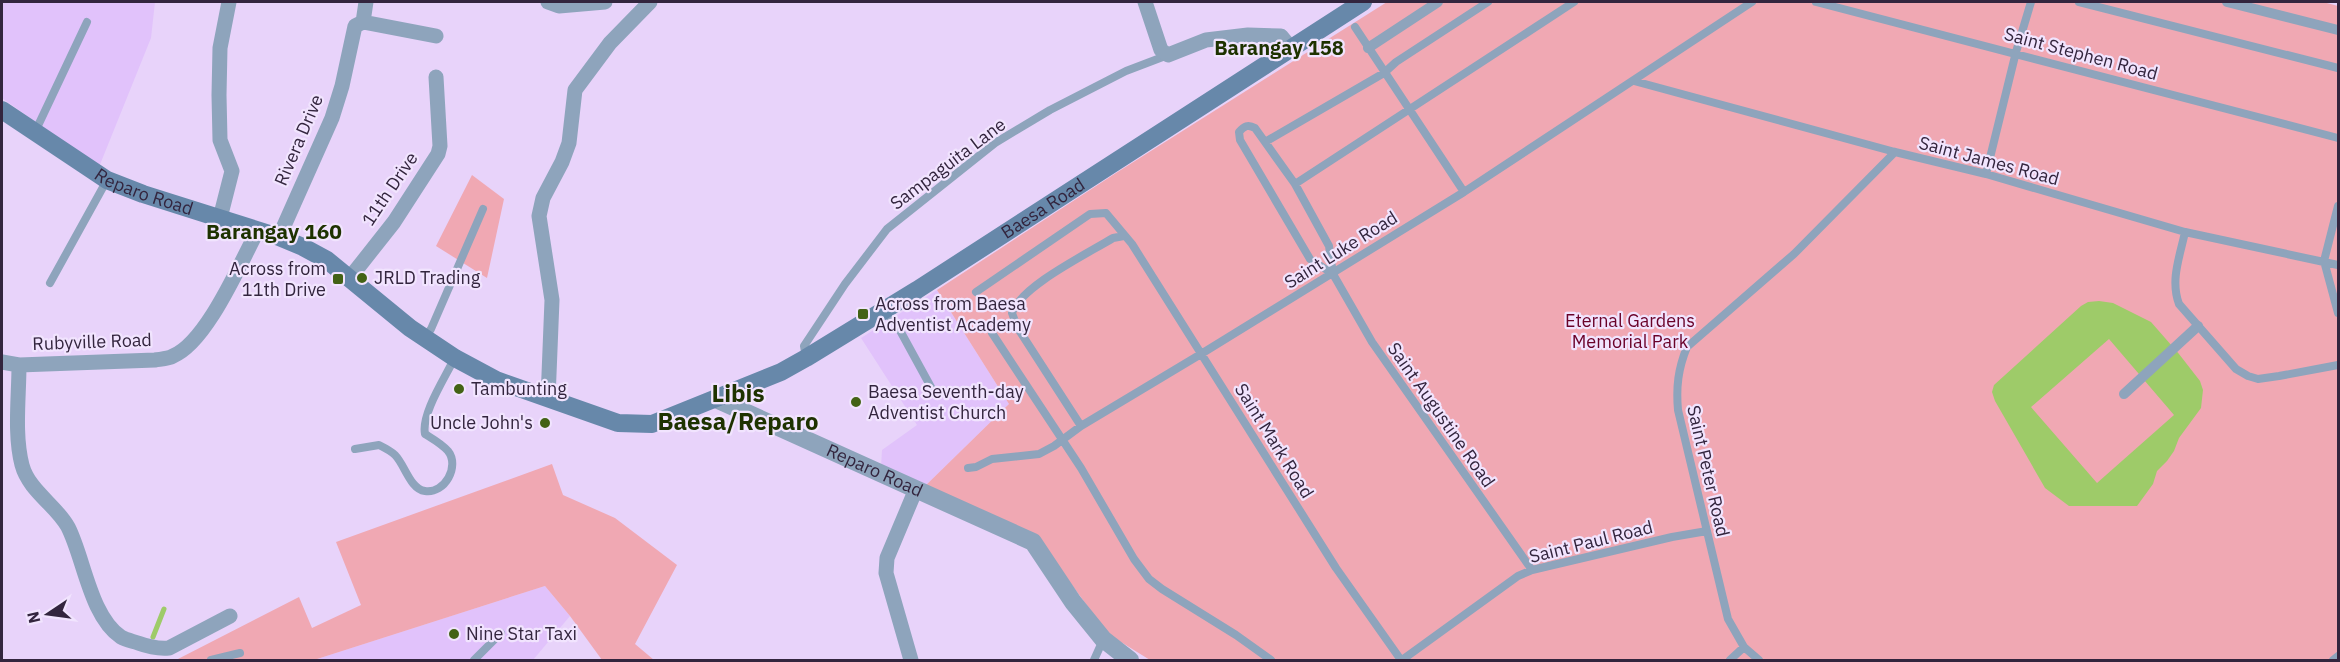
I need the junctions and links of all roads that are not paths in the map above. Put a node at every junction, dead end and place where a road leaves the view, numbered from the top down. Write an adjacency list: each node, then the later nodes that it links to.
1 (229, 2): 41 (street)
2 (366, 2): 17 (street, Rivera Drive)
3 (548, 2): 4 (street)
4 (605, 2)
5 (650, 2): 65 (street)
6 (1144, 2): 24 (street)
7 (1363, 2): 21 (main road, Baesa Road)
8 (1438, 2): 22 (street)
9 (1488, 2): 26 (lane)
10 (1574, 2): 29 (lane)
11 (1752, 2): 28 (lane, Saint Luke Road)
12 (1816, 2): 23 (lane, Saint Stephen Road)
13 (2031, 2): 23 (lane)
14 (2079, 2): 25 (lane)
15 (2227, 2): 19 (street)
16 (87, 22): 31 (lane)
17 (361, 22): 20 (street); 44 (street, Rivera Drive)
18 (1355, 27): 22 (lane)
19 (2338, 30)
20 (436, 36)
21 (1290, 47): 24 (street); 52 (main road, Baesa Road)
22 (1368, 48): 26 (lane)
23 (2016, 52): 32 (lane, Saint Stephen Road); 35 (lane)
24 (1167, 55): 59 (lane, Sampaguita Lane)
25 (2338, 68)
26 (1384, 73): 29 (lane); 33 (lane)
27 (436, 77): 49 (street, 11th Drive)
28 (1634, 81): 34 (lane, Saint James Road); 38 (lane, Saint Luke Road)
29 (1409, 109): 37 (lane); 38 (lane)
30 (2, 110): 31 (main road, Reparo Road)
31 (34, 133): 36 (main road, Reparo Road)
32 (2338, 138)
33 (1265, 142): 37 (lane); 48 (lane)
34 (1895, 152): 35 (lane, Saint James Road); 72 (lane, Saint Peter Road)
35 (1986, 174): 43 (lane, Saint James Road)
36 (107, 180): 41 (main road, Reparo Road); 50 (lane)
37 (1295, 184): 48 (lane)
38 (1464, 192): 48 (lane, Saint Luke Road)
39 (2338, 206): 46 (lane)
40 (483, 209): 56 (lane)
41 (220, 218): 42 (main road, Reparo Road)
42 (258, 230): 44 (main road, Reparo Road); 61 (street, Rubyville Road)
43 (2185, 232): 46 (lane, Saint James Road); 54 (lane)
44 (279, 237): 49 (main road, Reparo Road)
45 (1124, 237): 51 (lane, Saint Mark Road); 57 (lane, Saint Mark Road); 67 (lane)
46 (2324, 261): 47 (lane, Saint James Road); 53 (lane)
47 (2338, 265)
48 (1333, 273): 57 (lane, Saint Luke Road); 73 (lane, Saint Augustine Road)
49 (349, 279): 56 (main road, Reparo Road)
50 (50, 284)
51 (976, 292)
52 (883, 310): 59 (main road, Baesa Road); 63 (lane)
53 (2338, 313)
54 (2198, 326): 62 (lane); 64 (street)
55 (992, 333): 68 (lane)
56 (425, 337): 58 (main road, Reparo Road)
57 (1201, 354): 67 (lane, Saint Luke Road); 86 (lane, Saint Mark Road)
58 (455, 358): 65 (main road, Reparo Road); 69 (lane)
59 (806, 358): 66 (main road, Baesa Road)
60 (2, 362): 61 (street, Rubyville Road)
61 (19, 365): 74 (street)
62 (2338, 365)
63 (932, 389)
64 (2124, 394)
65 (548, 399): 66 (main road, Reparo Road)
66 (716, 399): 71 (street, Reparo Road)
67 (1081, 426): 68 (lane, Saint Luke Road)
68 (1061, 440): 70 (lane, Saint Luke Road); 85 (lane)
69 (355, 449)
70 (968, 468)
71 (916, 489): 76 (street, Reparo Road); 82 (street)
72 (1707, 531): 73 (lane, Saint Paul Road); 77 (lane, Saint Peter Road)
73 (1532, 570): 86 (lane, Saint Paul Road)
74 (230, 616)
75 (501, 633): 81 (lane)
76 (1103, 639): 83 (lane); 84 (street, Reparo Road)
77 (1744, 647): 87 (lane); 88 (lane, Saint Peter Road)
78 (240, 653): 80 (lane)
79 (2338, 656): 89 (lane)
80 (211, 660)
81 (474, 660)
82 (911, 660)
83 (1095, 660)
84 (1130, 660)
85 (1271, 660)
86 (1402, 660)
87 (1730, 660)
88 (1759, 660)
89 (2333, 660)

